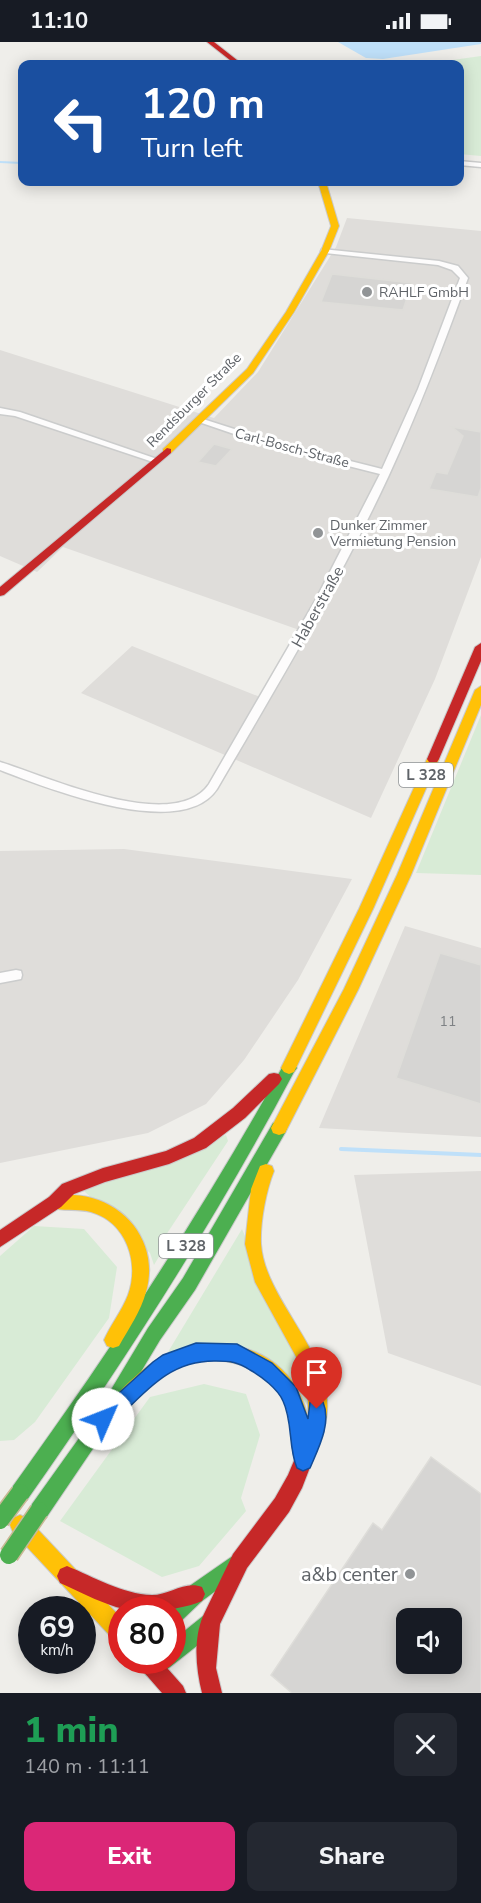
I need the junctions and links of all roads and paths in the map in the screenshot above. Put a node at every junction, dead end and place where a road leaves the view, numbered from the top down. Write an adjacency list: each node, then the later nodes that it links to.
1 (210, 42): 2 (main road)
2 (234, 60)
3 (464, 163): 4 (street)
4 (481, 165)
5 (323, 186): 6 (main road, Rendsburger Straße)
6 (325, 251): 8 (main road, Rendsburger Straße); 10 (street, Haberstraße)
7 (0, 411): 9 (street)
8 (200, 421): 9 (main road, Rendsburger Straße); 10 (street, Carl-Bosch-Straße)
9 (156, 460): 11 (main road, Rendsburger Straße)
10 (386, 473): 14 (street, Haberstraße)
11 (0, 593)
12 (481, 647): 17 (main road, L 328)
13 (481, 690): 18 (main road, L 328)
14 (0, 766)
15 (16, 975): 16 (street)
16 (0, 978)
17 (290, 1065): 19 (main road); 22 (main road, L 328)
18 (295, 1098): 21 (main road, L 328); 23 (main road)
19 (55, 1202): 20 (main road); 22 (main road)
20 (0, 1239)
21 (103, 1419): 23 (main road); 27 (main road, L 328, bridge)
22 (72, 1421): 25 (main road, L 328, bridge)
23 (303, 1462): 26 (main road)
24 (0, 1504): 28 (main road)
25 (0, 1520)
26 (240, 1560): 29 (main road); 32 (main road)
27 (0, 1566)
28 (67, 1576): 29 (main road); 31 (main road)
29 (195, 1594): 30 (main road)
30 (186, 1603)
31 (108, 1619)
32 (210, 1623): 33 (main road); 36 (main road)
33 (186, 1643)
34 (161, 1674): 35 (main road)
35 (172, 1691)
36 (212, 1693)

